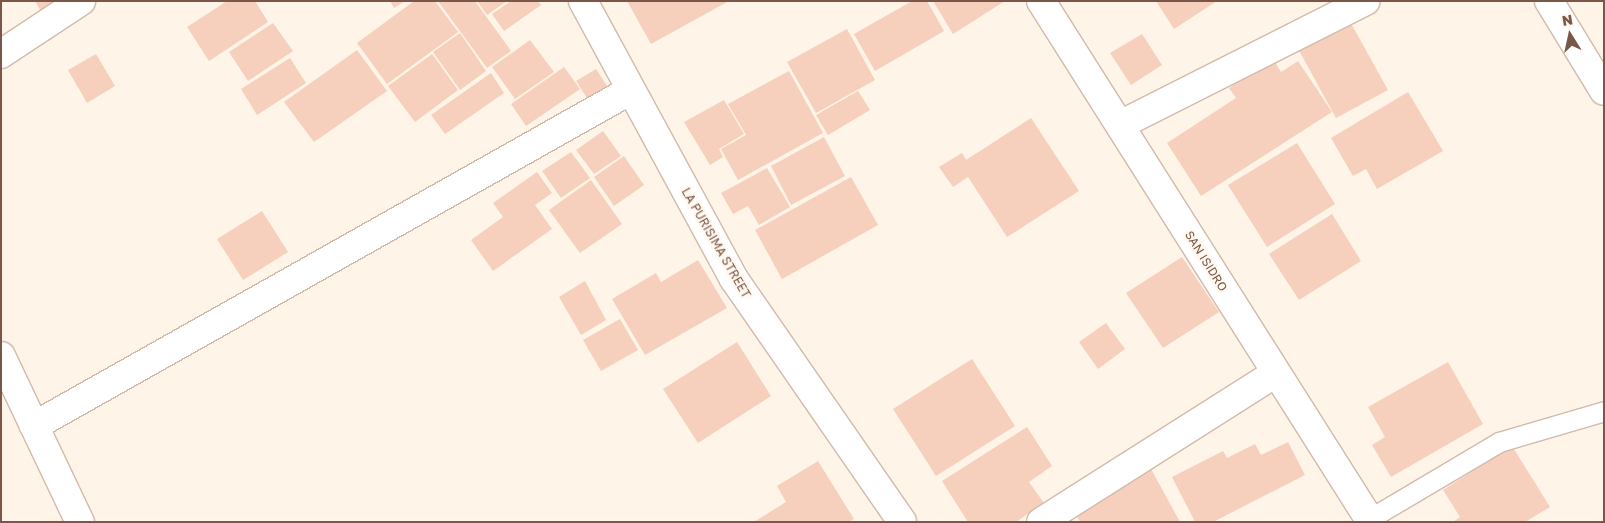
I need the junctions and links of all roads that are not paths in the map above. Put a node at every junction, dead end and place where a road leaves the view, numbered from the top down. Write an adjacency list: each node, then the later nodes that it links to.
1 (81, 1): 6 (street)
2 (583, 1): 7 (street, LA PURISIMA STREET)
3 (1041, 1): 9 (street, SAN ISIDRO)
4 (1366, 1): 9 (street)
5 (1549, 1): 8 (street)
6 (1, 54)
7 (631, 90): 13 (street); 16 (street, LA PURISIMA STREET)
8 (1604, 91)
9 (1120, 125): 11 (street, SAN ISIDRO)
10 (1, 356): 13 (street)
11 (1276, 373): 14 (street, SAN ISIDRO); 17 (street)
12 (1604, 412): 14 (lane)
13 (34, 426): 15 (street)
14 (1370, 520)
15 (80, 522)
16 (902, 522)
17 (1041, 522)

